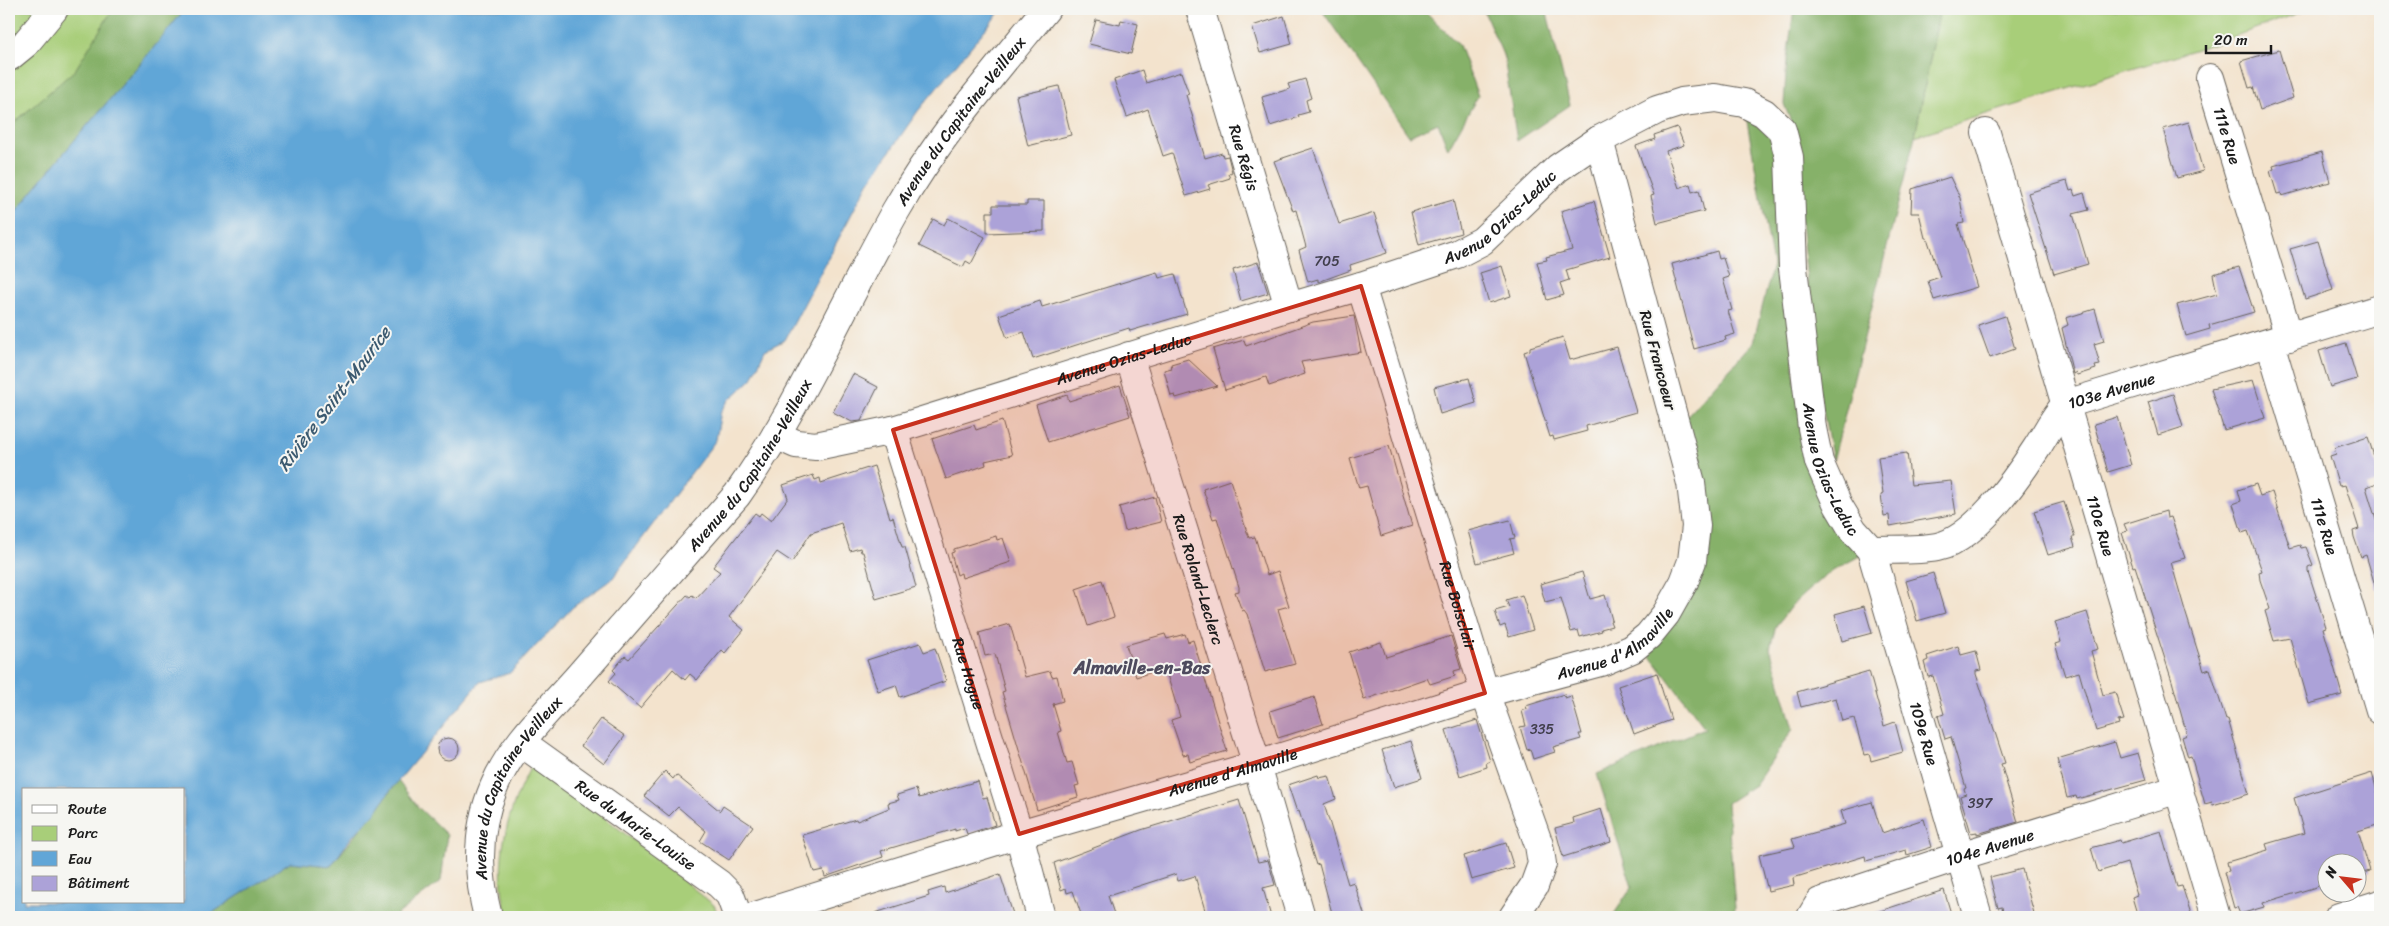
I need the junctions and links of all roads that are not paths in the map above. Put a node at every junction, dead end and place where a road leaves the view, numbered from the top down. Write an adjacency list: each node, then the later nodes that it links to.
1 (54, 9): 4 (street)
2 (1046, 9): 15 (street, Avenue du Capitaine-Veilleux)
3 (1200, 9): 9 (street, Rue Régis)
4 (9, 57)
5 (2210, 78): 11 (street, 111e Rue)
6 (1986, 133): 13 (street, 110e Rue)
7 (1599, 140): 8 (street, Avenue Ozias-Leduc); 16 (street, Avenue Ozias-Leduc); 17 (street, Rue Francoeur)
8 (1361, 286): 9 (street, Avenue Ozias-Leduc); 18 (street, Rue Boisclair)
9 (1288, 307): 12 (street, Avenue Ozias-Leduc)
10 (2380, 309): 11 (street, 103e Avenue)
11 (2279, 340): 13 (street, 103e Avenue); 19 (street, 111e Rue)
12 (1129, 356): 14 (street, Avenue Ozias-Leduc); 21 (street, Rue Roland-Leclerc)
13 (2066, 404): 16 (street, 103e Avenue); 22 (street, 110e Rue)
14 (893, 430): 15 (street, Avenue Ozias-Leduc); 23 (street, Rue Hogue)
15 (776, 435): 20 (street, Avenue du Capitaine-Veilleux)
16 (1871, 550): 24 (street, 109e Rue)
17 (1684, 582): 18 (street, Avenue d'Almaville)
18 (1485, 694): 21 (street, Avenue d'Almaville); 31 (street, Rue Boisclair)
19 (2380, 710)
20 (522, 743): 26 (street, Avenue du Capitaine-Veilleux); 27 (street, Rue du Marie-Louise)
21 (1256, 765): 23 (street, Avenue d'Almaville); 30 (street, Rue Roland-Leclerc)
22 (2179, 789): 24 (street, 104e Avenue); 34 (street, 110e Rue)
23 (1019, 834): 28 (street, Avenue d'Almaville); 29 (street, Rue Hogue)
24 (1960, 856): 32 (street, 104e Avenue); 33 (street, 109e Rue)
25 (2380, 904): 35 (street)
26 (488, 917)
27 (738, 917)
28 (752, 917)
29 (1042, 917)
30 (1301, 917)
31 (1513, 917)
32 (1811, 917)
33 (1978, 917)
34 (2216, 917)
35 (2338, 917)

